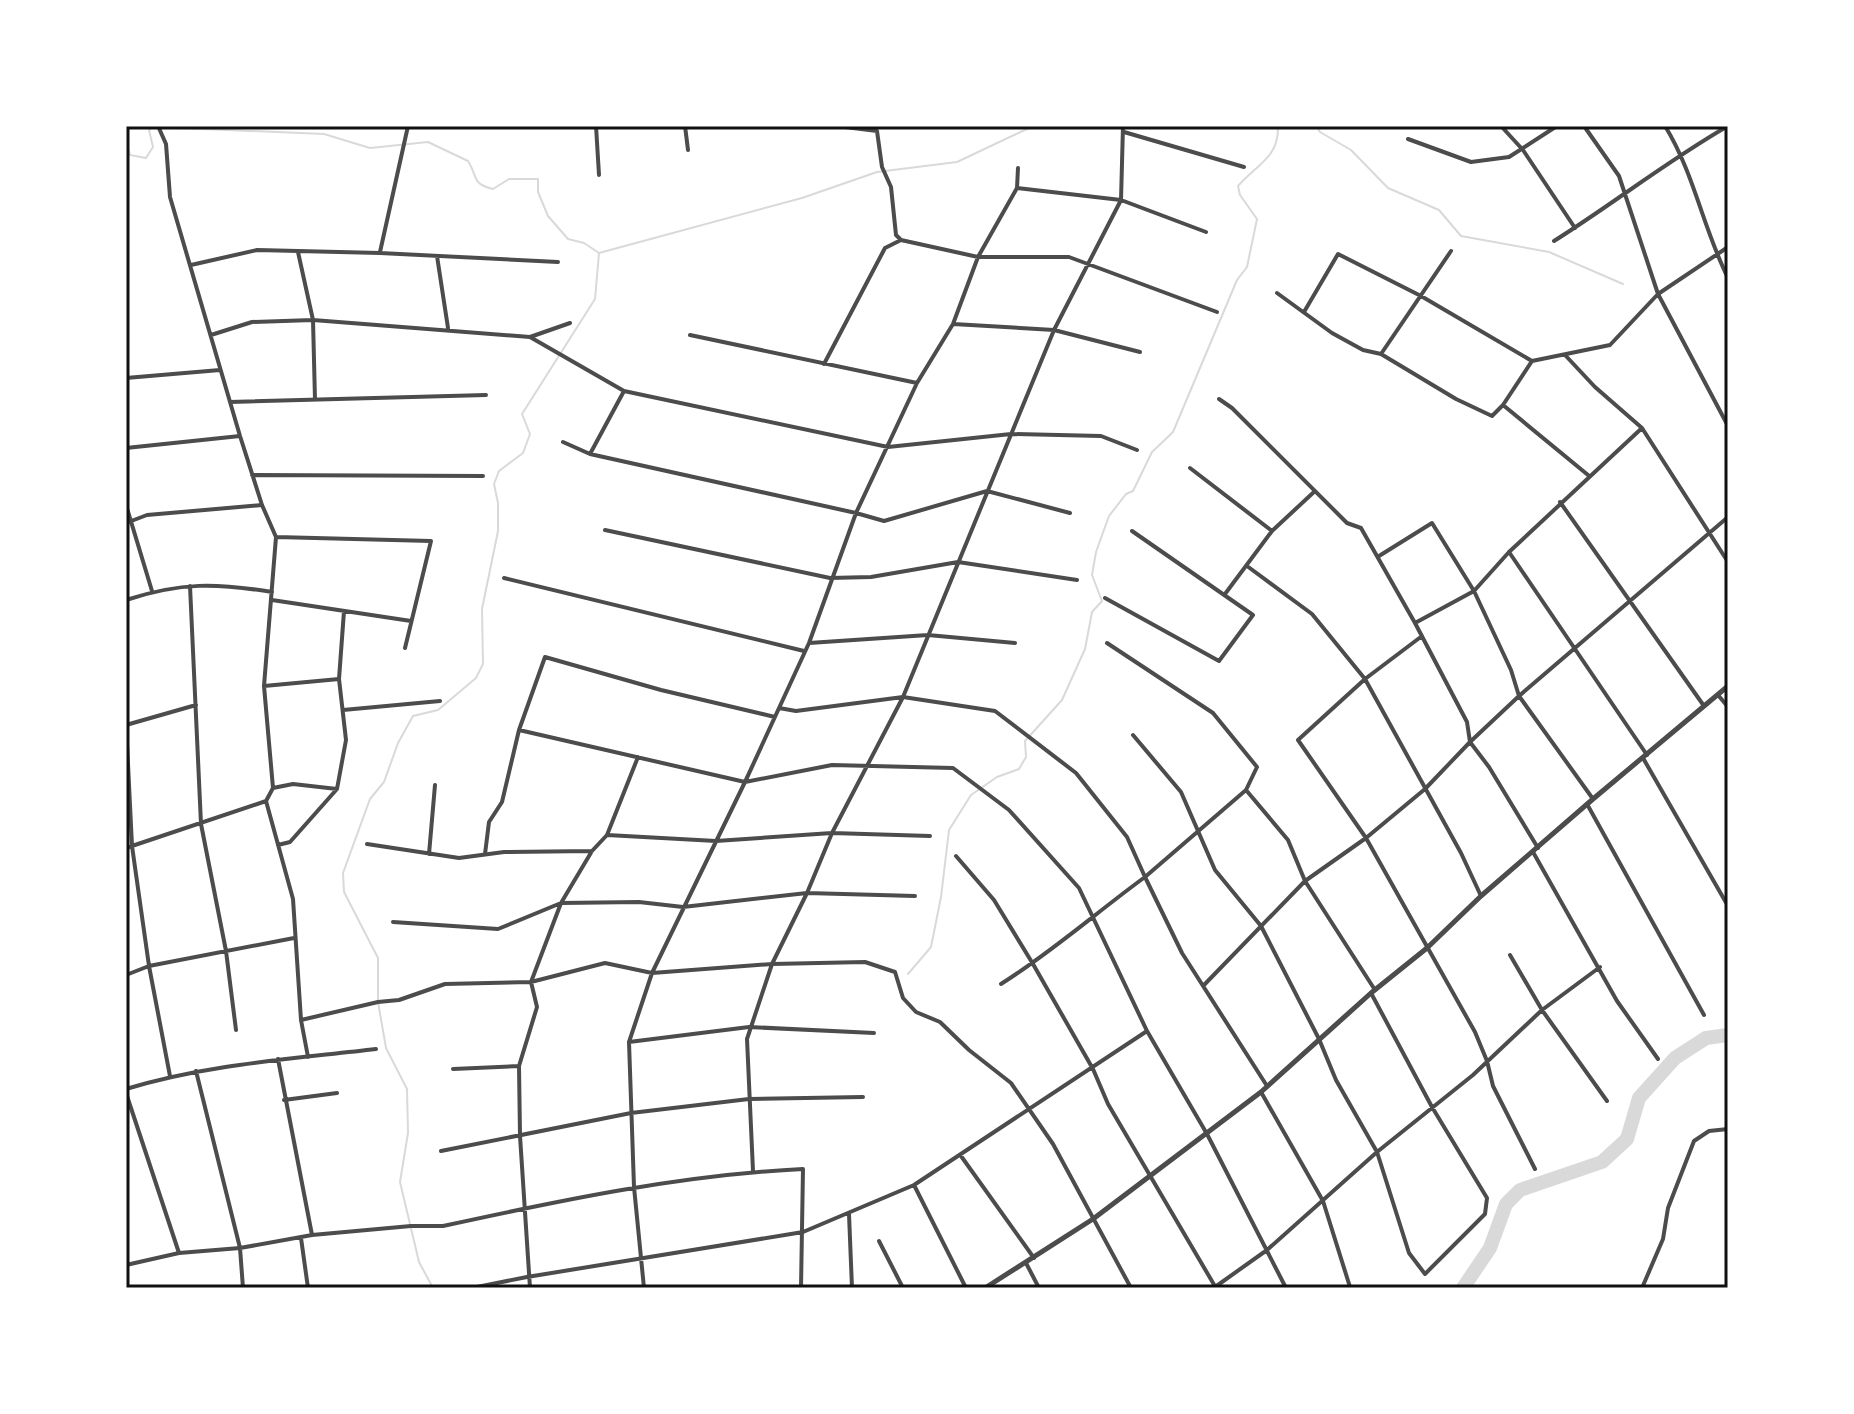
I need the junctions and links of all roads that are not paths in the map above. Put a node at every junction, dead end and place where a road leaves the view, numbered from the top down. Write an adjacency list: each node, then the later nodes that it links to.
1 (158, 126): 35 (street)
2 (408, 126): 29 (street)
3 (596, 126): 18 (street)
4 (685, 126): 13 (street)
5 (837, 126): 24 (street)
6 (1501, 126): 14 (street)
7 (1557, 126): 14 (street)
8 (1584, 126): 20 (street)
9 (1665, 126): 15 (street)
10 (1728, 126): 15 (street)
11 (1123, 129): 16 (street); 21 (street)
12 (1408, 139): 14 (street)
13 (688, 150)
14 (1523, 150): 22 (street)
15 (1681, 153): 20 (street); 30 (street)
16 (1244, 167)
17 (1018, 168): 19 (street)
18 (599, 175)
19 (1017, 188): 21 (street); 32 (street)
20 (1626, 194): 22 (street); 38 (street)
21 (1121, 200): 23 (street); 34 (street)
22 (1575, 228): 25 (street)
23 (1206, 232)
24 (901, 240): 32 (street); 54 (street)
25 (1554, 241)
26 (1728, 247): 30 (street)
27 (1451, 251): 39 (street)
28 (298, 252): 29 (street); 35 (street); 42 (street)
29 (380, 253): 31 (street)
30 (1716, 255): 36 (street); 38 (street)
31 (437, 256): 33 (street); 45 (street)
32 (978, 257): 34 (street); 44 (street)
33 (558, 262)
34 (1088, 264): 40 (street); 46 (street)
35 (191, 265): 47 (street)
36 (1728, 278)
37 (1277, 293): 41 (street)
38 (1658, 294): 52 (street); 64 (street)
39 (1421, 296): 41 (street); 51 (street); 53 (street)
40 (1217, 312)
41 (1304, 312): 51 (street)
42 (313, 320): 45 (street); 47 (street); 61 (street)
43 (570, 323): 49 (street)
44 (953, 324): 46 (street); 57 (street)
45 (448, 329): 49 (street)
46 (1054, 330): 50 (street); 66 (street)
47 (211, 335): 55 (street)
48 (690, 335): 54 (street)
49 (530, 337): 58 (street)
50 (1140, 352)
51 (1381, 354): 63 (street)
52 (1565, 355): 53 (street); 65 (street)
53 (1532, 361): 63 (street)
54 (824, 364): 57 (street)
55 (220, 370): 56 (street); 62 (street)
56 (126, 378)
57 (917, 383): 69 (street)
58 (624, 391): 69 (street); 72 (street)
59 (486, 395): 61 (street)
60 (1219, 399): 78 (street)
61 (315, 401): 62 (street)
62 (230, 402): 67 (street)
63 (1503, 405): 75 (street)
64 (1728, 426)
65 (1642, 428): 75 (street); 89 (street)
66 (1011, 434): 69 (street); 71 (street); 77 (street)
67 (240, 436): 70 (street); 74 (street)
68 (563, 442): 72 (street)
69 (888, 447): 82 (street)
70 (126, 448)
71 (1137, 450)
72 (590, 454): 82 (street)
73 (1190, 468): 88 (street)
74 (252, 475): 76 (street); 81 (street)
75 (1588, 475): 79 (street)
76 (483, 476)
77 (987, 491): 82 (street); 83 (street); 93 (street)
78 (1315, 491): 88 (street); 92 (street)
79 (1560, 502): 91 (street); 107 (street)
80 (126, 505): 85 (street)
81 (262, 505): 85 (street); 90 (street)
82 (856, 513): 97 (street)
83 (1070, 513)
84 (1728, 517): 89 (street)
85 (129, 522): 100 (street)
86 (605, 530): 97 (street)
87 (1132, 531): 103 (street)
88 (1272, 531): 95 (street)
89 (1709, 533): 94 (street); 107 (street)
90 (276, 537): 102 (street); 109 (street)
91 (1509, 552): 101 (street); 117 (street)
92 (1379, 556): 101 (street); 110 (street)
93 (958, 562): 97 (street); 98 (street); 111 (street)
94 (1728, 562)
95 (1247, 566): 103 (street); 120 (street)
96 (504, 578): 118 (street)
97 (830, 578): 113 (street)
98 (1077, 580)
99 (190, 586): 100 (street); 102 (street); 127 (street)
100 (152, 591): 105 (street)
101 (1474, 591): 110 (street); 124 (street)
102 (272, 592): 106 (street)
103 (1224, 595): 104 (street)
104 (1105, 598)
105 (126, 600)
106 (272, 600): 108 (street); 121 (street)
107 (1630, 603): 117 (street); 128 (street)
108 (344, 611): 109 (street); 119 (street)
109 (411, 621): 116 (street)
110 (1415, 623): 112 (street)
111 (928, 635): 113 (street); 114 (street); 125 (street)
112 (1422, 636): 120 (street); 136 (street)
113 (809, 643): 118 (street)
114 (1015, 643)
115 (1107, 643): 145 (street)
116 (405, 648)
117 (1577, 649): 124 (street); 137 (street)
118 (804, 651): 130 (street)
119 (339, 679): 121 (street); 131 (street)
120 (1365, 679): 144 (street); 153 (street)
121 (264, 686): 142 (street)
122 (1728, 686): 123 (street)
123 (1718, 695): 128 (street); 129 (street)
124 (1519, 696): 136 (street); 147 (street)
125 (903, 697): 130 (street); 139 (street); 163 (street)
126 (440, 701): 131 (street)
127 (196, 705): 133 (street); 148 (street)
128 (1704, 707): 137 (street)
129 (1728, 707)
130 (779, 708): 132 (street)
131 (343, 710): 143 (street)
132 (775, 717): 134 (street); 140 (street)
133 (126, 725): 157 (street)
134 (519, 730): 138 (street); 161 (street)
135 (1133, 735): 149 (street)
136 (1470, 742): 144 (street); 158 (street)
137 (1645, 756): 147 (street); 169 (street)
138 (638, 757): 140 (street); 151 (street)
139 (866, 765): 140 (street); 150 (street); 171 (street)
140 (745, 782): 154 (street)
141 (435, 785): 160 (street)
142 (273, 788): 143 (street); 146 (street)
143 (337, 789): 156 (street)
144 (1425, 789): 153 (street); 167 (street)
145 (1246, 790): 149 (street); 164 (street)
146 (266, 801): 148 (street); 156 (street)
147 (1590, 801): 158 (street); 189 (street)
148 (201, 824): 157 (street); 176 (street)
149 (1198, 830): 163 (street); 173 (street)
150 (832, 833): 152 (street); 154 (street); 165 (street)
151 (607, 835): 154 (street); 159 (street)
152 (930, 836)
153 (1366, 838): 164 (street); 175 (street)
154 (716, 841): 170 (street)
155 (367, 844): 160 (street)
156 (278, 845): 174 (street)
157 (129, 847): 180 (street)
158 (1535, 850): 167 (street); 181 (street)
159 (592, 851): 161 (street); 168 (street)
160 (429, 854): 161 (street)
161 (485, 854)
162 (956, 856): 179 (street)
163 (1145, 877): 171 (street); 186 (street)
164 (1305, 881): 173 (street); 187 (street)
165 (807, 893): 166 (street); 170 (street); 178 (street)
166 (915, 896)
167 (1481, 896): 175 (street)
168 (561, 903): 170 (street); 172 (street); 184 (street)
169 (1728, 906)
170 (683, 907): 182 (street)
171 (1093, 915): 179 (street); 193 (street)
172 (393, 922)
173 (1261, 926): 186 (street); 195 (street)
174 (294, 938): 176 (street); 190 (street)
175 (1427, 948): 187 (street); 201 (street)
176 (226, 951): 180 (street); 192 (street)
177 (1510, 955): 188 (street)
178 (772, 964): 182 (street); 191 (street); 216 (street)
179 (1033, 964): 185 (street); 204 (street)
180 (149, 966): 183 (street); 206 (street)
181 (1600, 967): 188 (street); 200 (street)
182 (652, 973): 184 (street); 196 (street)
183 (126, 975)
184 (531, 982): 190 (street); 202 (street)
185 (1001, 984)
186 (1204, 985): 207 (street)
187 (1373, 992): 195 (street); 215 (street)
188 (1542, 1010): 201 (street); 214 (street)
189 (1704, 1015)
190 (301, 1020): 198 (street)
191 (749, 1027): 194 (street); 196 (street); 212 (street)
192 (236, 1030)
193 (1147, 1031): 204 (street); 219 (street)
194 (874, 1033)
195 (1319, 1039): 207 (street); 222 (street)
196 (629, 1042): 217 (street)
197 (376, 1049): 198 (street)
198 (308, 1057): 199 (street)
199 (278, 1059): 205 (street); 213 (street)
200 (1658, 1059)
201 (1487, 1061): 215 (street); 224 (street)
202 (519, 1066): 203 (street); 220 (street)
203 (453, 1069)
204 (1093, 1069): 216 (street); 226 (street)
205 (196, 1071): 206 (street); 237 (street)
206 (170, 1076): 208 (street)
207 (1267, 1086): 209 (street)
208 (126, 1091): 239 (street)
209 (1261, 1092): 219 (street); 229 (street)
210 (337, 1093): 213 (street)
211 (863, 1097): 212 (street)
212 (749, 1099): 217 (street); 225 (street)
213 (284, 1100): 234 (street)
214 (1607, 1101)
215 (1432, 1107): 222 (street); 222 (street)
216 (1029, 1108): 223 (street); 232 (street)
217 (631, 1113): 220 (street); 228 (street)
218 (1728, 1129): 260 (street)
219 (1207, 1134): 226 (street); 238 (street)
220 (520, 1136): 221 (street); 230 (street)
221 (441, 1151)
222 (1377, 1152): 229 (street)
223 (961, 1156): 227 (street); 241 (street)
224 (1535, 1169)
225 (753, 1171): 228 (street); 233 (street)
226 (1152, 1176): 232 (street); 258 (street)
227 (914, 1185): 231 (street); 254 (street)
228 (634, 1187): 230 (street); 240 (street)
229 (1323, 1201): 238 (street); 245 (street)
230 (526, 1208): 234 (street); 244 (street)
231 (849, 1214): 233 (street); 252 (street)
232 (1093, 1219): 241 (street); 257 (street)
233 (803, 1232): 240 (street); 251 (street)
234 (312, 1235): 235 (street)
235 (301, 1238): 237 (street); 247 (street)
236 (879, 1241): 253 (street)
237 (240, 1248): 239 (street); 246 (street)
238 (1267, 1250): 258 (street); 259 (street)
239 (179, 1253): 243 (street)
240 (642, 1258): 244 (street); 250 (street)
241 (1034, 1258): 242 (street)
242 (1026, 1263): 255 (street); 256 (street)
243 (126, 1265)
244 (527, 1277): 248 (street); 249 (street)
245 (1350, 1287)
246 (243, 1288)
247 (308, 1288)
248 (472, 1288)
249 (530, 1288)
250 (644, 1288)
251 (801, 1288)
252 (852, 1288)
253 (903, 1288)
254 (966, 1288)
255 (985, 1288)
256 (1039, 1288)
257 (1131, 1288)
258 (1215, 1288)
259 (1286, 1288)
260 (1642, 1288)

